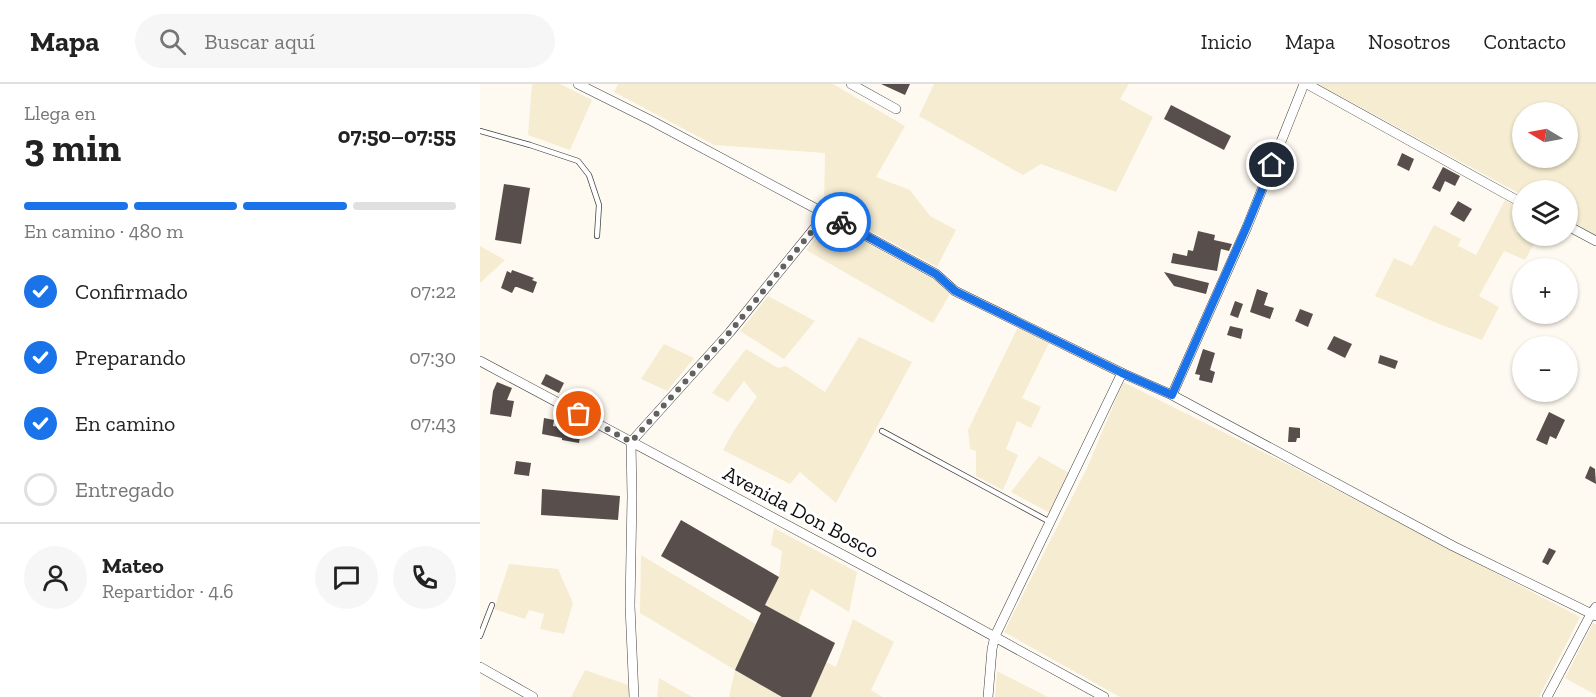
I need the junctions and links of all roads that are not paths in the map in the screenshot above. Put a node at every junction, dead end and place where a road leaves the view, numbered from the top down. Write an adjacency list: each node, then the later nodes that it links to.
1 (578, 84): 7 (street)
2 (851, 84): 4 (street)
3 (1306, 84): 6 (street); 13 (street)
4 (896, 109)
5 (480, 131): 9 (lane)
6 (1512, 197)
7 (826, 214): 12 (street); 15 (street)
8 (1578, 232): 10 (street)
9 (597, 236)
10 (1596, 242)
11 (480, 361): 15 (street, Avenida Don Bosco)
12 (1122, 373): 13 (street); 16 (street)
13 (1172, 395): 18 (street)
14 (882, 431): 16 (lane)
15 (631, 442): 20 (street, Avenida Don Bosco); 23 (street)
16 (1050, 522): 20 (street)
17 (492, 605): 19 (lane)
18 (1594, 612): 26 (street)
19 (480, 636)
20 (995, 636): 24 (street); 25 (street, Avenida Don Bosco)
21 (480, 667): 22 (street)
22 (532, 697)
23 (634, 697)
24 (988, 697)
25 (1104, 697)
26 (1547, 697)

